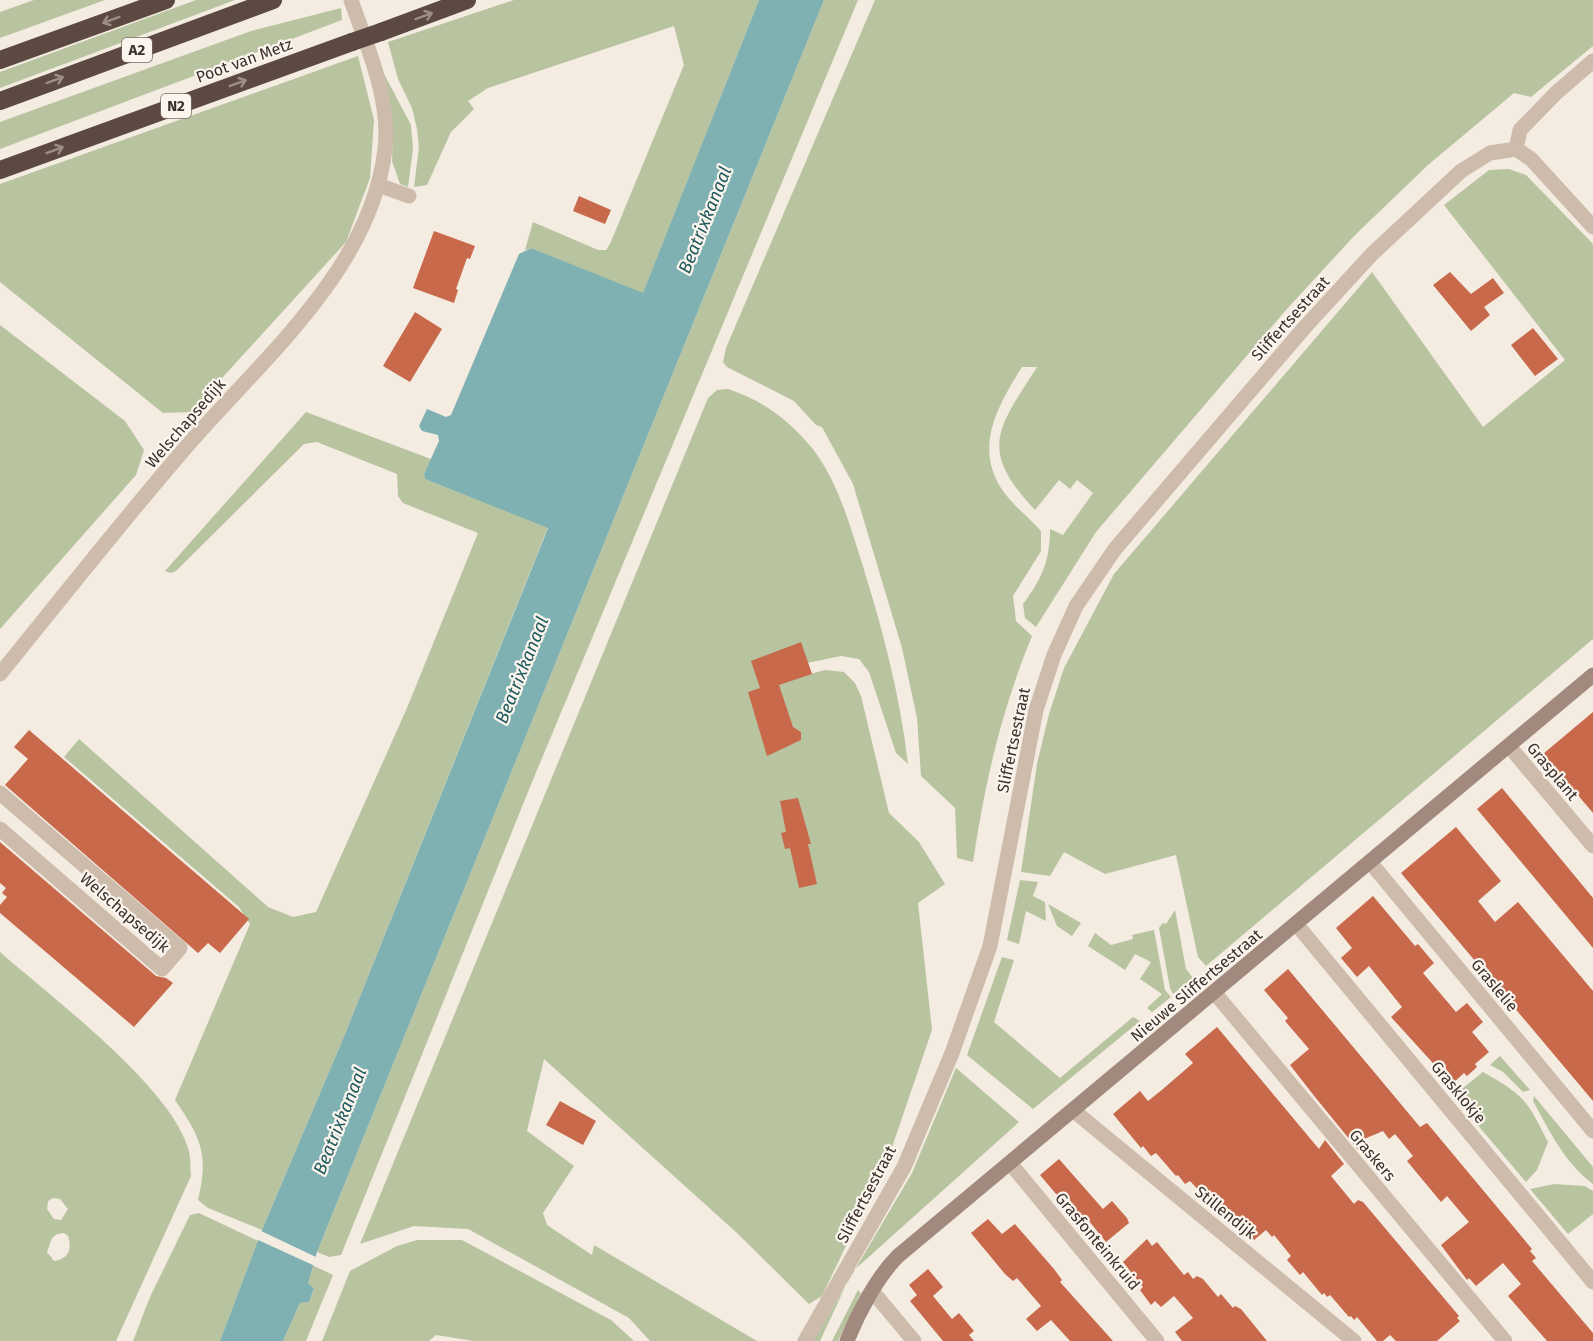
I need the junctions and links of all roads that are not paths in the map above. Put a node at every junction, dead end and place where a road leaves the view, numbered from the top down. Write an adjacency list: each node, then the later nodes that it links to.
1 (166, 0): 5 (highway, A2, one-way to 5)
2 (273, 0): 7 (highway, A2, one-way to 2)
3 (351, 0): 10 (street, Welschapsedijk)
4 (466, 0): 9 (highway, Poot van Metz / N2, one-way to 4, bridge)
5 (0, 60)
6 (1593, 61): 8 (street)
7 (0, 101)
8 (1516, 149): 12 (street); 27 (street, Sliffertsestraat)
9 (0, 170)
10 (378, 185): 11 (street); 13 (street, Welschapsedijk)
11 (410, 196)
12 (1593, 227)
13 (0, 674)
14 (1593, 675): 15 (street, Nieuwe Sliffertsestraat)
15 (1509, 746): 18 (street, Grasplant); 19 (street, Nieuwe Sliffertsestraat)
16 (0, 794): 17 (street, Welschapsedijk)
17 (0, 829)
18 (1593, 846)
19 (1370, 862): 20 (street, Nieuwe Sliffertsestraat); 23 (street, Graslelie)
20 (1297, 925): 21 (street, Nieuwe Sliffertsestraat); 25 (street, Grasklokje)
21 (1214, 992): 22 (street, Nieuwe Sliffertsestraat); 32 (street, Graskers)
22 (1074, 1111): 24 (street, Nieuwe Sliffertsestraat); 31 (street, Stillendijk)
23 (1593, 1131)
24 (1010, 1163): 26 (street, Nieuwe Sliffertsestraat); 30 (street, Grasfonteinkruid)
25 (1593, 1282)
26 (873, 1292): 28 (street, Nieuwe Sliffertsestraat); 29 (street)
27 (806, 1341)
28 (847, 1341)
29 (914, 1341)
30 (1157, 1341)
31 (1354, 1341)
32 (1504, 1341)

